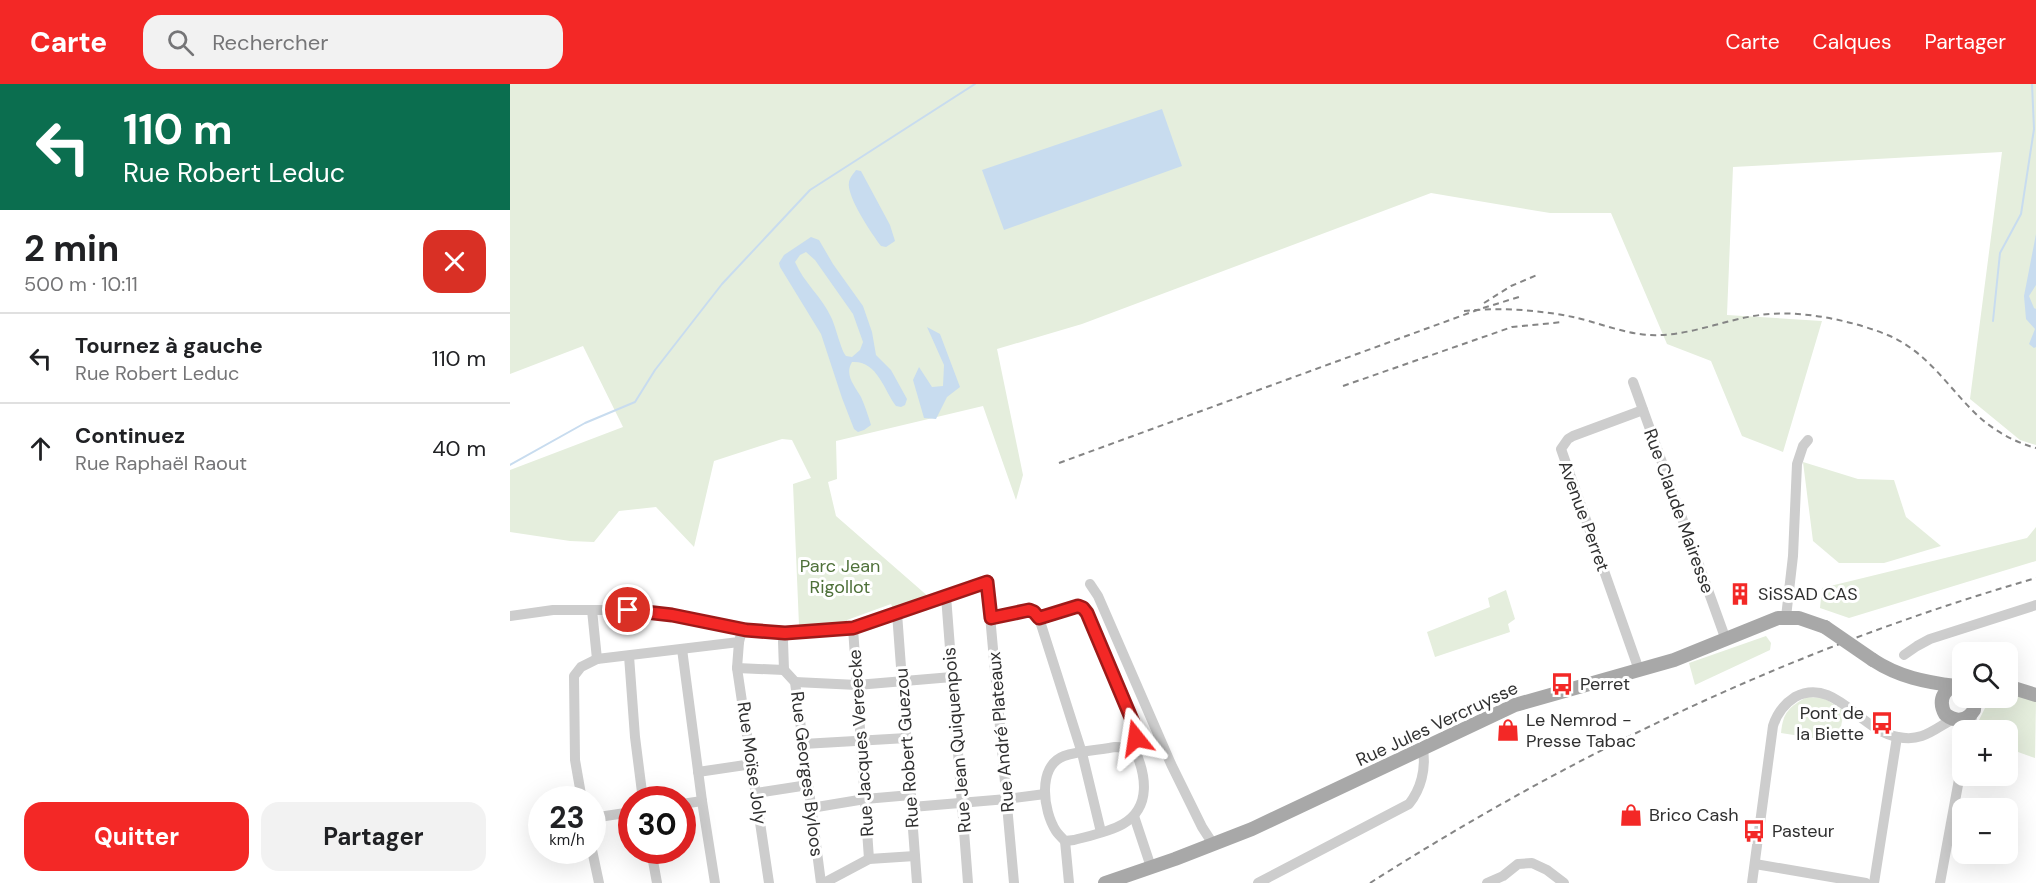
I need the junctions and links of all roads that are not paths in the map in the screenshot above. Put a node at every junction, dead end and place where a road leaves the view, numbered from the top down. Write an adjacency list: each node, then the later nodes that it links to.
1 (1633, 382): 2 (street, Rue Claude Mairesse)
2 (1643, 410): 16 (street, Rue Claude Mairesse); 24 (street, Avenue Perret)
3 (1808, 440): 10 (street)
4 (1090, 584): 63 (street)
5 (946, 596): 8 (street); 11 (street, Rue André Plateaux); 25 (street, Rue Jean Quiquenpois)
6 (2036, 605): 19 (street)
7 (592, 610): 9 (street); 14 (street); 21 (street)
8 (897, 613): 13 (street); 26 (street, Rue Robert Guezou)
9 (510, 616)
10 (1786, 617): 16 (main road, Rue Jules Vercruysse); 27 (main road, Rue Jules Vercruysse, bridge)
11 (991, 618): 12 (street); 54 (street, Rue André Plateaux)
12 (1039, 618): 41 (street); 43 (street)
13 (853, 628): 15 (street); 29 (street, Rue Jacques Vereecke)
14 (742, 630): 15 (street); 17 (street, Rue Moïse Joly)
15 (785, 633): 23 (street, Rue Georges Byloos)
16 (1726, 640): 24 (main road, Rue Jules Vercruysse)
17 (739, 642): 18 (street); 22 (street, Rue Moïse Joly)
18 (682, 650): 20 (street); 45 (street)
19 (1904, 655)
20 (629, 656): 21 (street); 48 (street)
21 (597, 659): 47 (street)
22 (737, 668): 23 (street); 44 (street, Rue Moïse Joly)
23 (784, 670): 28 (street, Rue Georges Byloos)
24 (1639, 670): 42 (main road, Rue Jules Vercruysse)
25 (952, 677): 26 (street); 57 (street, Rue Jean Quiquenpois)
26 (902, 681): 29 (street); 38 (street, Rue Robert Guezou)
27 (1923, 681): 30 (main road, Rue Jules Vercruysse); 35 (main road)
28 (795, 682): 29 (street); 40 (street, Rue Georges Byloos)
29 (857, 685): 39 (street, Rue Jacques Vereecke)
30 (1952, 685)
31 (1952, 688): 35 (main road)
32 (2018, 690): 33 (main road)
33 (2036, 695)
34 (1973, 708): 35 (main road)
35 (1948, 713): 36 (street); 37 (street)
36 (1953, 720)
37 (1897, 737): 68 (street); 85 (street)
38 (907, 738): 39 (street); 52 (street, Rue Robert Guezou)
39 (861, 741): 40 (street); 53 (street, Rue Jacques Vereecke)
40 (803, 744): 46 (street, Rue Georges Byloos)
41 (1134, 748): 43 (street); 60 (street)
42 (1423, 750): 63 (main road, Rue Jules Vercruysse); 70 (street)
43 (1082, 753): 51 (street); 61 (street)
44 (752, 764): 45 (street); 50 (street, Rue Moïse Joly)
45 (698, 772): 55 (street)
46 (808, 785): 50 (street); 59 (street, Rue Georges Byloos)
47 (580, 786)
48 (641, 786)
49 (1958, 786): 86 (street)
50 (756, 793): 74 (street, Rue Moïse Joly)
51 (1045, 794): 54 (street); 62 (street)
52 (911, 795): 53 (street); 58 (street, Rue Robert Guezou)
53 (865, 799): 59 (street); 65 (street, Rue Jacques Vereecke)
54 (1006, 799): 57 (street); 78 (street, Rue André Plateaux)
55 (702, 801): 56 (street); 73 (street)
56 (696, 802)
57 (962, 803): 58 (street); 77 (street, Rue Jean Quiquenpois)
58 (912, 807): 64 (street, Rue Robert Guezou)
59 (811, 808): 75 (street, Rue Georges Byloos)
60 (1134, 816): 61 (street); 69 (street)
61 (1101, 832): 62 (street)
62 (1065, 841): 79 (street)
63 (1213, 844): 69 (main road, Rue Jules Vercruysse)
64 (915, 856): 65 (street); 76 (street, Rue Robert Guezou)
65 (869, 859): 75 (street)
66 (595, 864): 71 (street)
67 (654, 864): 72 (street)
68 (1755, 864): 83 (street); 84 (street)
69 (1151, 867): 80 (main road, Rue Jules Vercruysse)
70 (1263, 882)
71 (599, 883)
72 (657, 883)
73 (715, 883)
74 (769, 883)
75 (822, 883)
76 (917, 883)
77 (969, 883)
78 (1014, 883)
79 (1069, 883)
80 (1104, 883)
81 (1487, 883): 82 (street)
82 (1564, 883)
83 (1752, 883)
84 (1866, 883)
85 (1874, 883)
86 (1941, 883)

